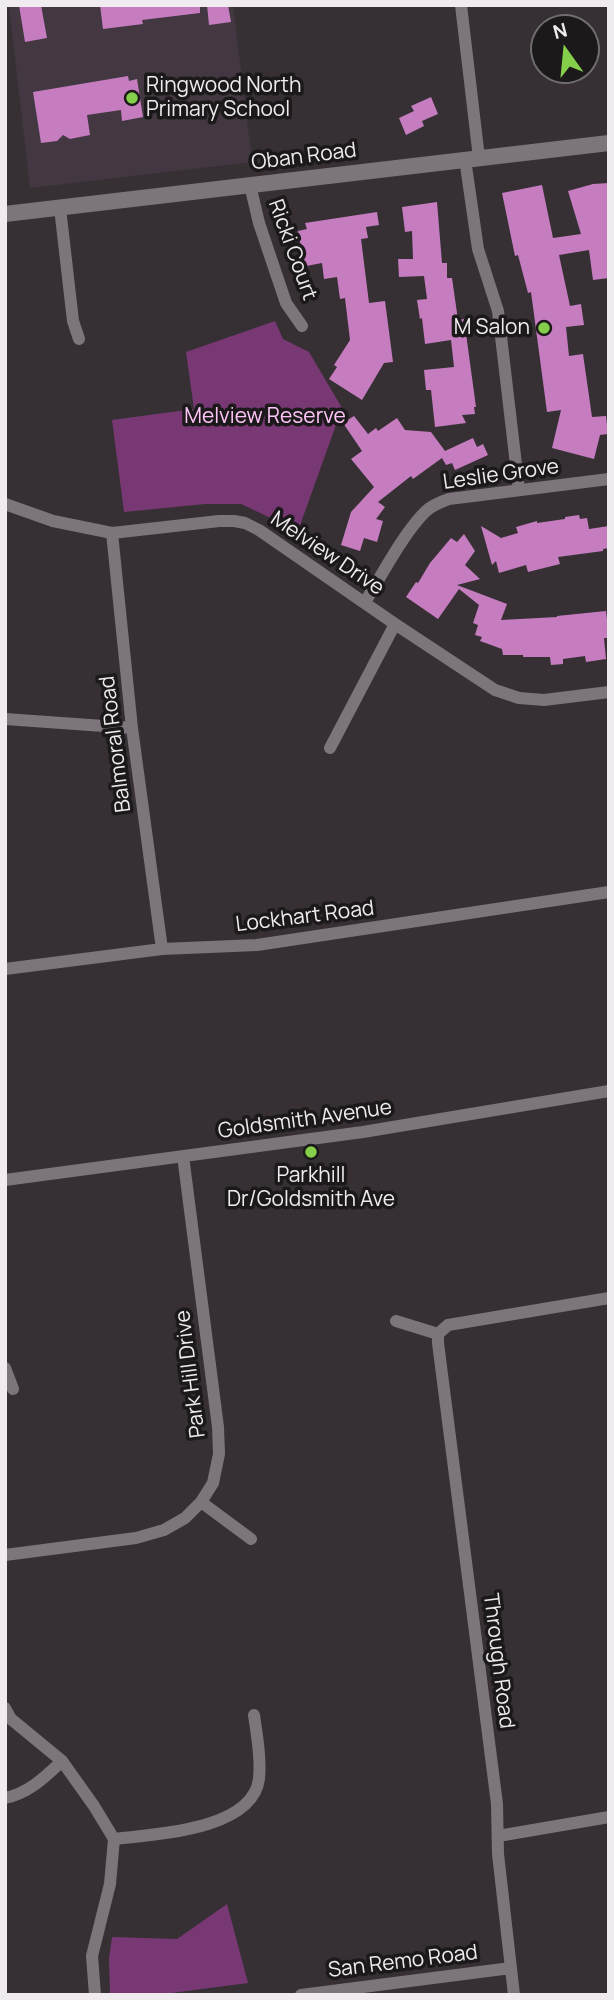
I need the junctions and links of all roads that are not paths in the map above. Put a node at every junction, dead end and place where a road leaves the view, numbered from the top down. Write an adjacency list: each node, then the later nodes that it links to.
1 (461, 5): 3 (street)
2 (609, 143): 3 (street, Oban Road)
3 (472, 158): 4 (street, Oban Road); 10 (street)
4 (250, 185): 5 (street, Oban Road); 7 (street, Ricki Court)
5 (60, 208): 6 (street, Oban Road); 8 (street)
6 (5, 214)
7 (302, 326)
8 (79, 338)
9 (609, 479): 10 (street, Leslie Grove)
10 (519, 491): 13 (street, Leslie Grove)
11 (5, 504): 12 (street, Melview Drive)
12 (112, 533): 13 (street, Melview Drive); 17 (street, Balmoral Road)
13 (365, 602): 14 (street, Melview Drive)
14 (395, 624): 15 (street, Melview Drive); 18 (street)
15 (609, 692)
16 (5, 719): 17 (street)
17 (132, 728): 20 (street, Balmoral Road)
18 (330, 748)
19 (609, 892): 20 (street, Lockhart Road)
20 (162, 949): 21 (street, Lockhart Road)
21 (5, 969)
22 (609, 1091): 23 (street, Goldsmith Avenue)
23 (183, 1156): 24 (street, Goldsmith Avenue); 30 (street, Park Hill Drive)
24 (5, 1180)
25 (609, 1298): 27 (street)
26 (396, 1321): 27 (street)
27 (438, 1334): 38 (street, Through Road)
28 (5, 1368): 29 (street)
29 (13, 1389)
30 (201, 1502): 31 (street); 32 (street, Park Hill Drive)
31 (251, 1539)
32 (5, 1555)
33 (5, 1708): 35 (street)
34 (254, 1715): 39 (street)
35 (62, 1761): 36 (street); 39 (street)
36 (5, 1798)
37 (609, 1817): 38 (street)
38 (498, 1836): 40 (street, Through Road)
39 (114, 1839): 41 (street)
40 (510, 1968): 42 (street, San Remo Road); 43 (street, Through Road)
41 (95, 1995)
42 (301, 1995)
43 (514, 1995)

